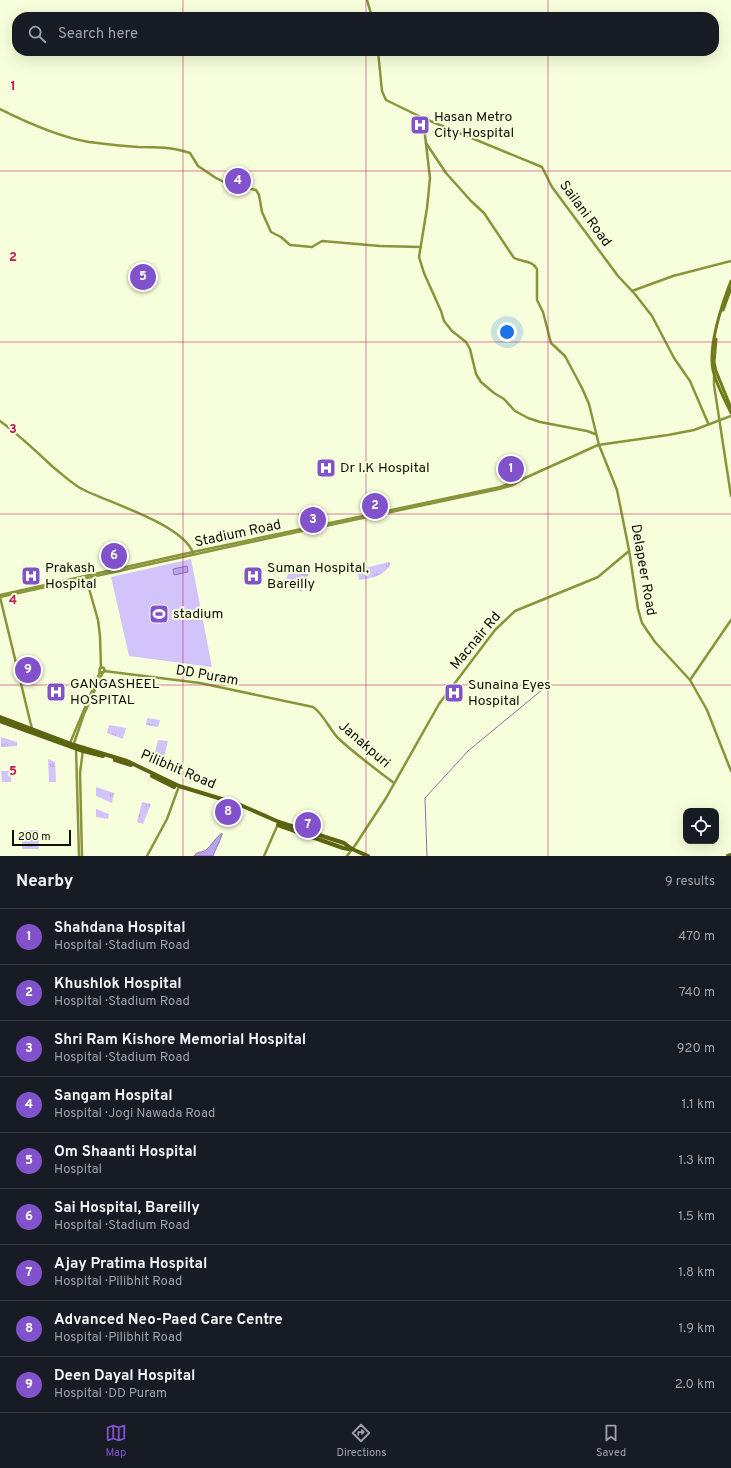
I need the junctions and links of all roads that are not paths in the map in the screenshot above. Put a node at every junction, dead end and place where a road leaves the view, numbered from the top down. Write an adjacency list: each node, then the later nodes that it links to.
1 (367, 0): 2 (street)
2 (371, 12)
3 (378, 56): 5 (street, Sailani Road)
4 (0, 108): 7 (street)
5 (423, 118): 6 (street); 11 (street, Sailani Road)
6 (426, 143): 7 (street); 18 (street, Delapeer Road)
7 (421, 247): 18 (street)
8 (731, 261): 11 (street)
9 (731, 281): 12 (main road)
10 (731, 288): 12 (main road)
11 (632, 291): 17 (street, Sailani Road)
12 (715, 373): 13 (main road); 14 (main road); 20 (street)
13 (731, 408)
14 (731, 413): 15 (main road)
15 (731, 417): 17 (street, bridge)
16 (0, 421): 21 (street)
17 (708, 424): 19 (street, Stadium Road, bridge)
18 (595, 434): 19 (street, Delapeer Road)
19 (598, 445): 22 (street, Delapeer Road); 23 (street, Stadium Road)
20 (731, 496)
21 (188, 545): 23 (street); 24 (street)
22 (629, 551): 29 (street, Delapeer Road); 37 (street, Macnair Rd)
23 (193, 553): 24 (street, Stadium Road)
24 (186, 555): 25 (street, Stadium Road)
25 (86, 577): 26 (street, Stadium Road); 28 (street)
26 (0, 596): 33 (street)
27 (731, 620): 29 (street)
28 (102, 672): 30 (street, DD Puram); 34 (street)
29 (690, 680): 36 (street, Delapeer Road)
30 (258, 696): 37 (street, Janakpuri)
31 (0, 717): 33 (highway, Pilibhit Road)
32 (0, 721): 34 (highway)
33 (32, 729): 34 (highway, Pilibhit Road)
34 (73, 746): 35 (highway, Pilibhit Road); 42 (street)
35 (84, 750): 38 (highway, Pilibhit Road); 43 (street)
36 (731, 771)
37 (394, 783): 40 (street, Macnair Rd)
38 (178, 787): 39 (highway, Pilibhit Road); 44 (street)
39 (278, 823): 40 (highway, Pilibhit Road); 45 (street)
40 (352, 849): 46 (street, Macnair Rd); 47 (highway, Pilibhit Road)
41 (731, 855): 48 (highway)
42 (79, 856)
43 (82, 856)
44 (147, 856)
45 (264, 856)
46 (347, 856)
47 (368, 856)
48 (728, 856)

